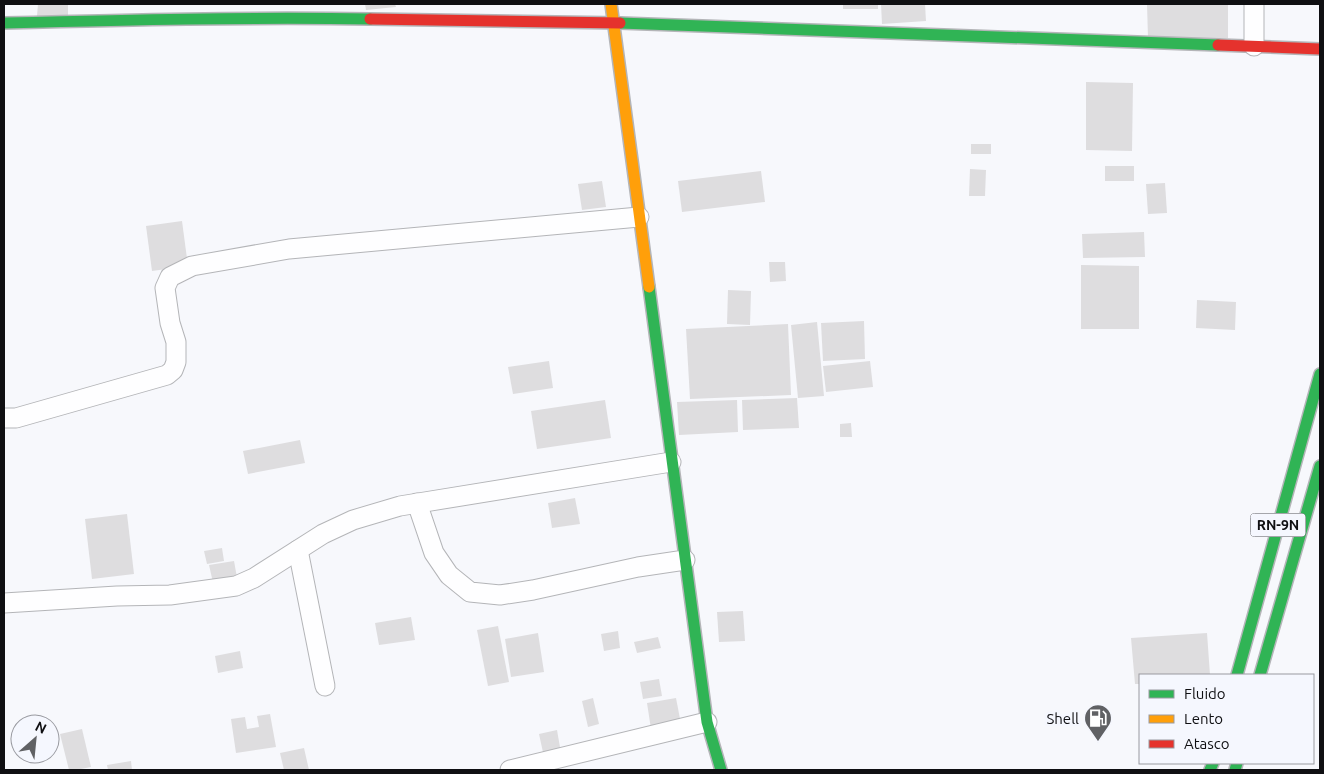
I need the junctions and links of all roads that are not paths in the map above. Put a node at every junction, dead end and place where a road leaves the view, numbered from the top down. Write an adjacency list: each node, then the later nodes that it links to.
1 (611, 4): 7 (street)
2 (1254, 4): 8 (street)
3 (298, 11): 4 (street); 5 (street)
4 (150, 12): 6 (street)
5 (447, 12): 7 (street)
6 (4, 23)
7 (613, 23): 8 (street); 10 (street)
8 (1254, 46): 9 (street)
9 (1320, 49)
10 (639, 217): 12 (street); 13 (street)
11 (1320, 374): 19 (street, RN-9N)
12 (4, 418)
13 (672, 462): 15 (street); 17 (street)
14 (1320, 466): 20 (street, RN-9N)
15 (417, 503): 16 (street); 17 (street)
16 (298, 550): 18 (street); 21 (street)
17 (685, 560): 22 (street)
18 (4, 603)
19 (1237, 674)
20 (1260, 674)
21 (325, 686)
22 (707, 722): 23 (street); 24 (street)
23 (510, 770)
24 (721, 770)

